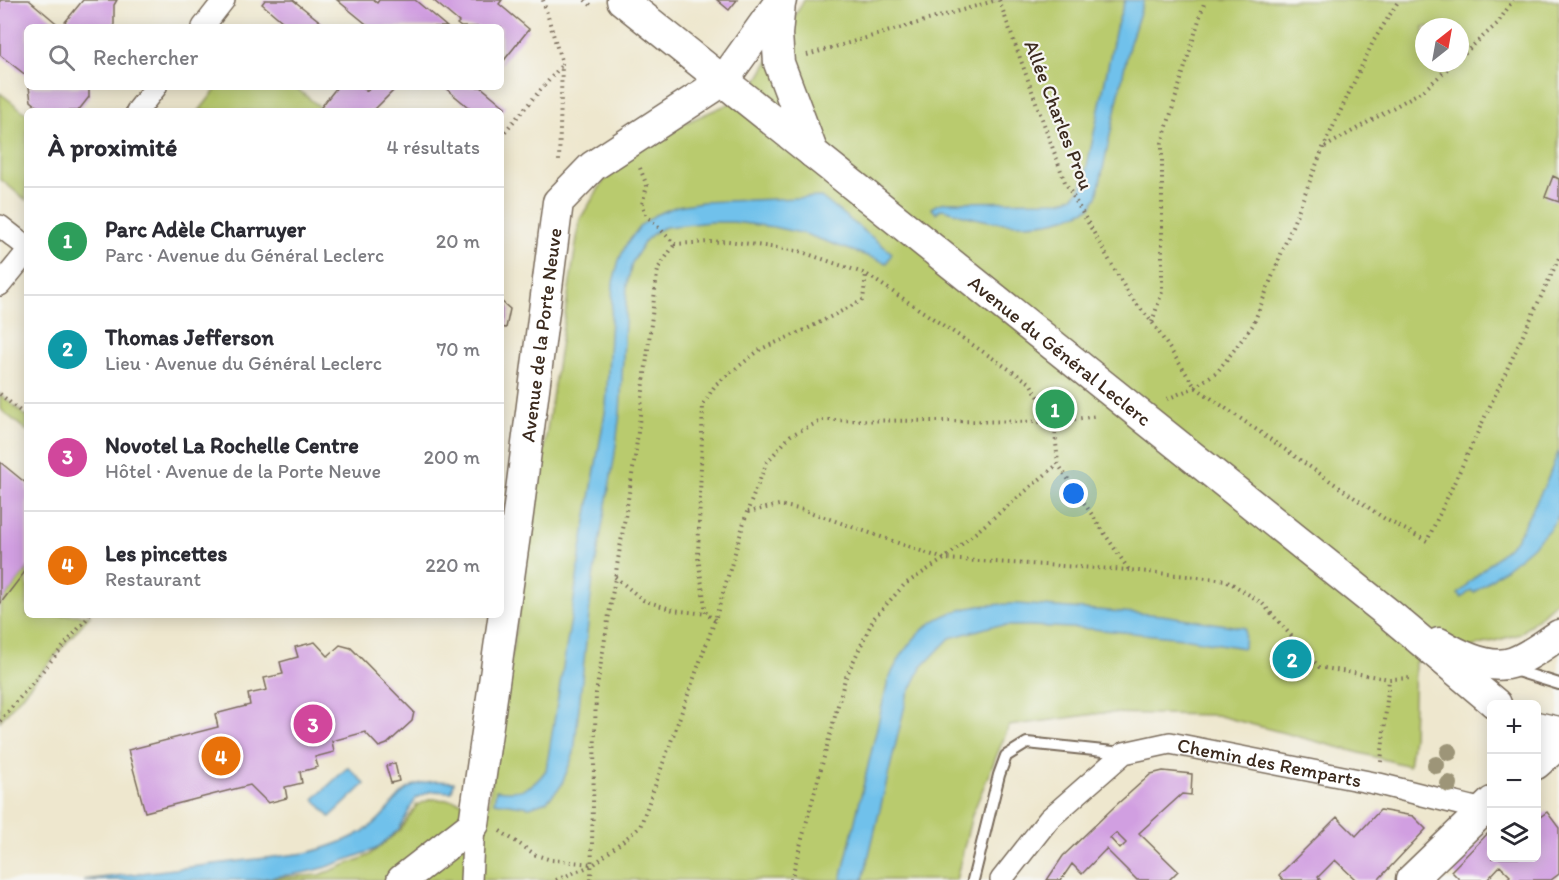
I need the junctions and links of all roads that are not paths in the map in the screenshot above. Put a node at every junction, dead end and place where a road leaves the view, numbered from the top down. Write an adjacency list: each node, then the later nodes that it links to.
1 (224, 0): 4 (street)
2 (622, 0): 5 (main road, Avenue du Général Leclerc)
3 (781, 2): 5 (main road, Avenue de la Porte Neuve); 8 (main road)
4 (205, 24)
5 (723, 81): 8 (main road, Avenue du Général Leclerc); 13 (main road, Avenue de la Porte Neuve)
6 (154, 90): 7 (street)
7 (139, 108)
8 (814, 153): 14 (main road, Avenue du Général Leclerc)
9 (0, 226): 10 (street)
10 (24, 245)
11 (24, 256): 12 (street)
12 (0, 285)
13 (504, 613)
14 (1389, 614): 17 (main road); 19 (main road, Avenue du Général Leclerc)
15 (503, 618): 26 (main road, Avenue de la Porte Neuve)
16 (1559, 635): 17 (main road)
17 (1495, 664): 18 (lane)
18 (1559, 684)
19 (1490, 700)
20 (1541, 728): 21 (main road)
21 (1559, 732)
22 (1559, 744): 24 (main road)
23 (1124, 753): 25 (street, Chemin des Remparts); 29 (lane); 30 (street, Chemin des Remparts)
24 (1541, 760)
25 (1487, 806): 31 (main road)
26 (474, 824): 27 (main road); 28 (street)
27 (402, 880)
28 (471, 880)
29 (973, 880)
30 (1001, 880)
31 (1411, 880)

